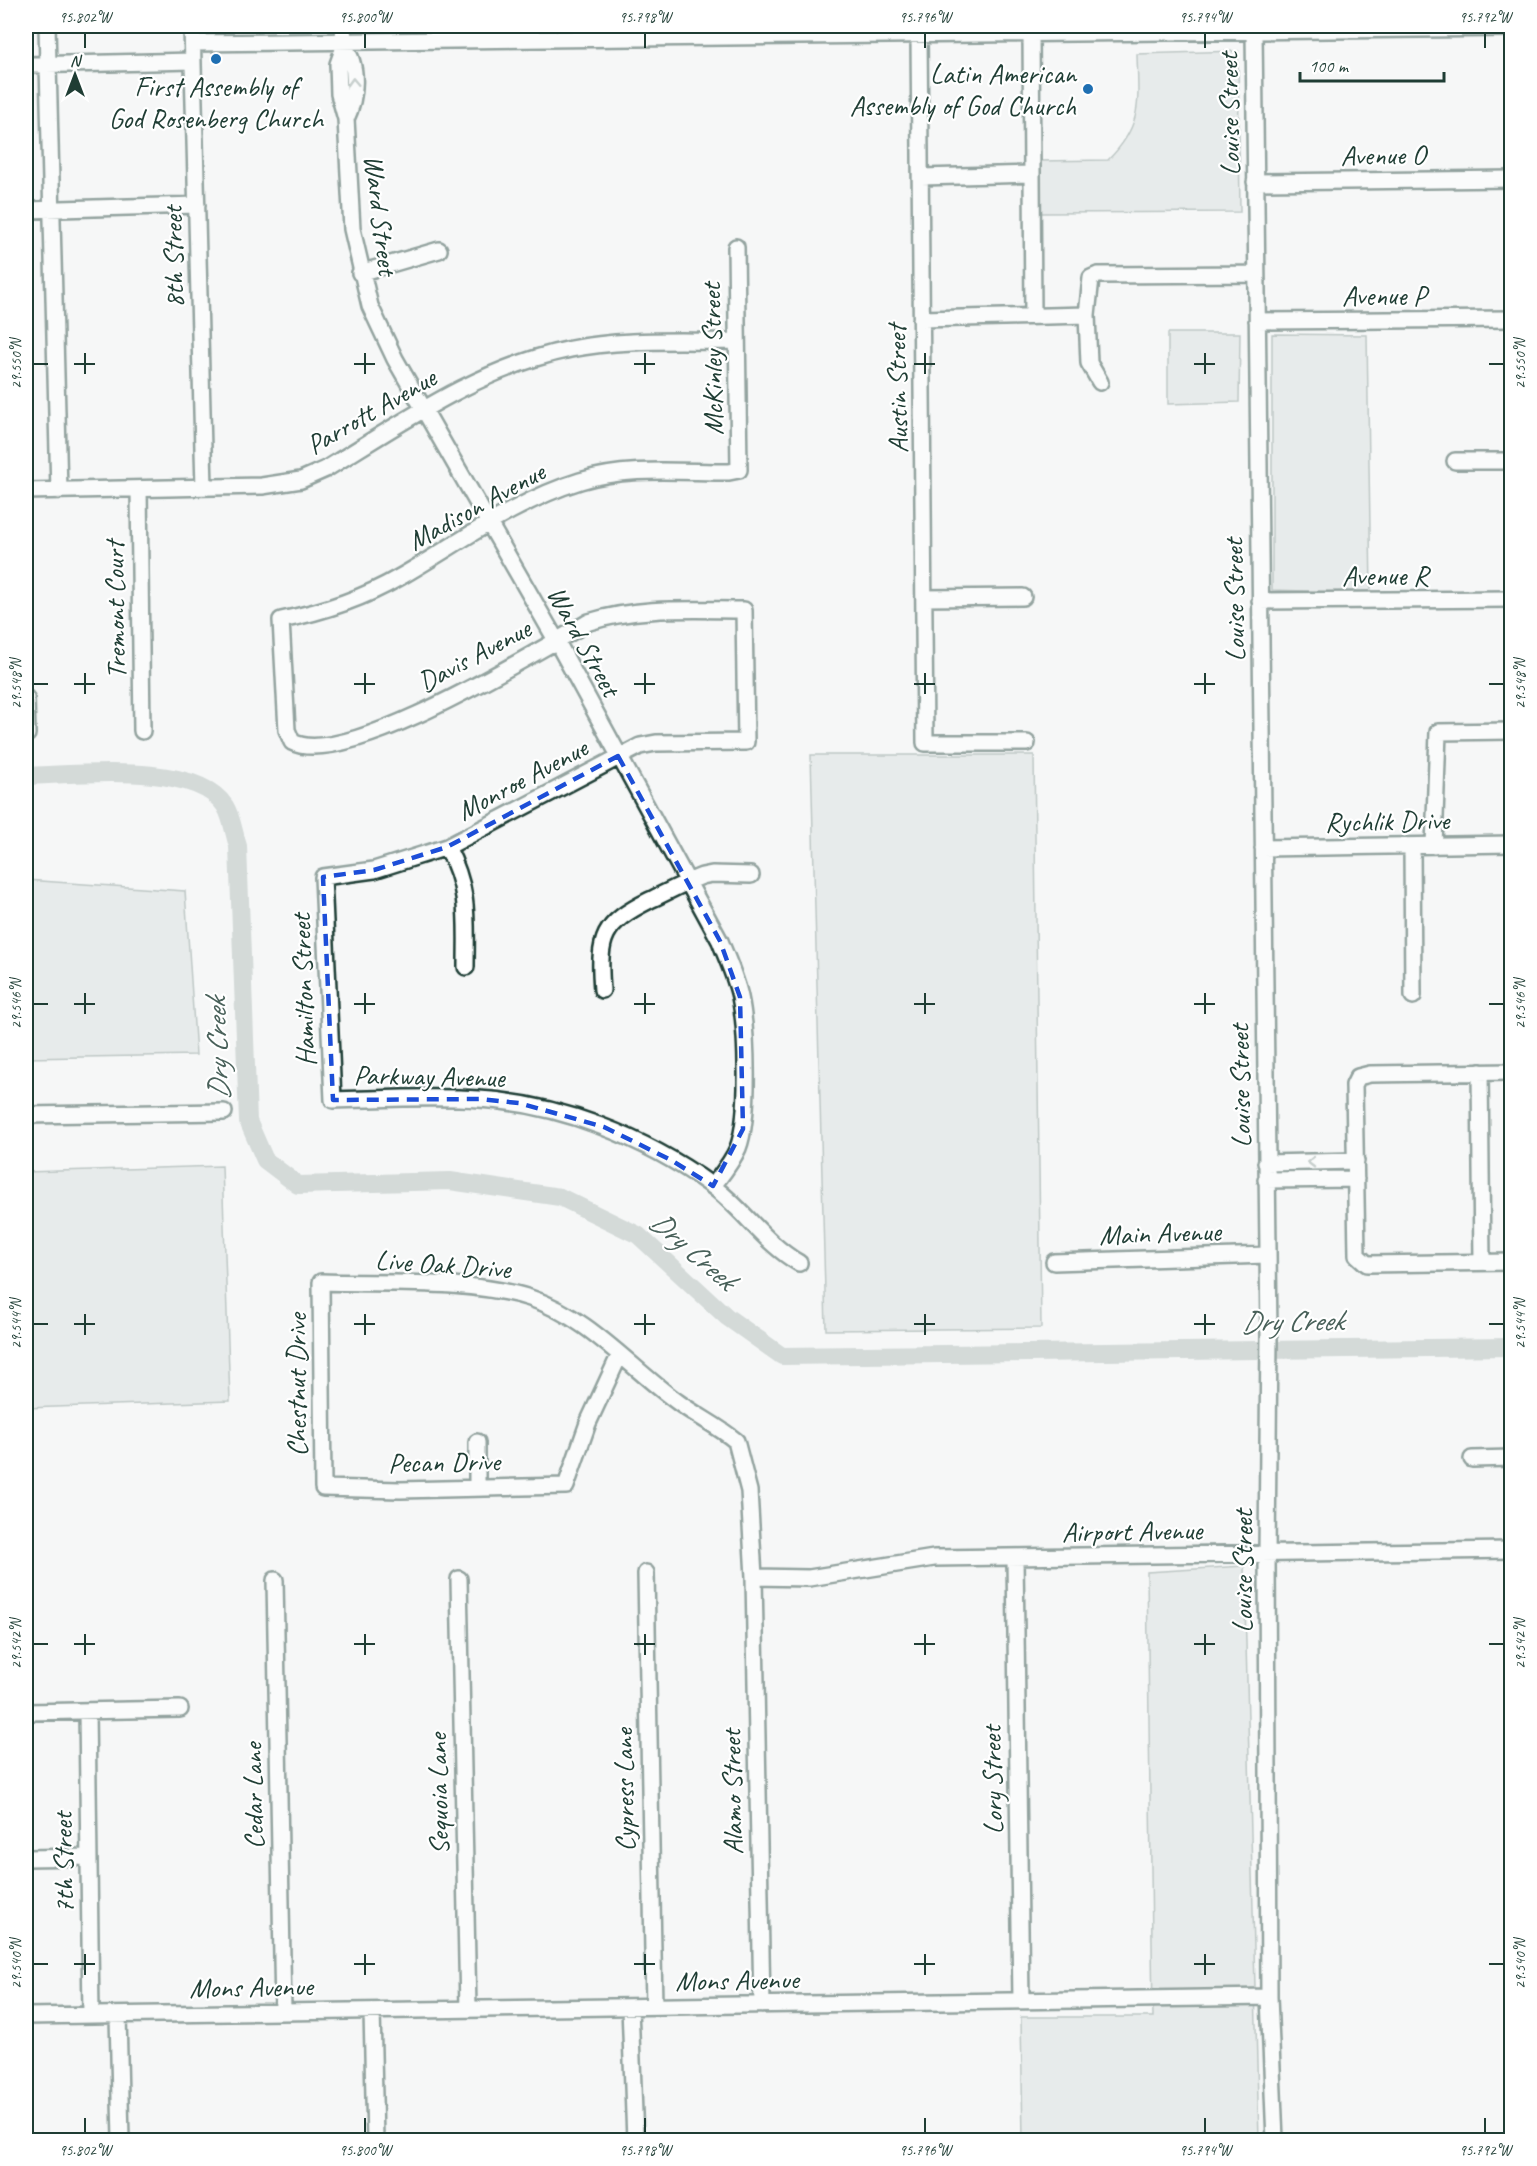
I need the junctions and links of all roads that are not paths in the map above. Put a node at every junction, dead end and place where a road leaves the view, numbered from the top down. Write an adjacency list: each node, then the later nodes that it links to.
1 (47, 26): 15 (street)
2 (192, 26): 12 (street, 8th Street)
3 (343, 26): 13 (street, Ward Street)
4 (1363, 27): 5 (street); 8 (street)
5 (1512, 27)
6 (1214, 28): 7 (street); 8 (street)
7 (1053, 29): 10 (street)
8 (1254, 30): 20 (street, Louise Street)
9 (769, 31): 11 (street); 13 (street)
10 (1031, 33): 11 (street); 17 (street)
11 (919, 34): 18 (street, Austin Street)
12 (193, 43): 13 (street); 14 (street, 8th Street)
13 (344, 44): 26 (street, Ward Street)
14 (193, 61): 15 (street); 21 (street, 8th Street)
15 (49, 64): 16 (street); 22 (street)
16 (26, 65)
17 (1032, 174): 18 (street); 29 (street)
18 (921, 177): 30 (street, Austin Street)
19 (1512, 179): 20 (street, Avenue O)
20 (1255, 182): 27 (street, Louise Street)
21 (197, 206): 22 (street); 39 (street, 8th Street)
22 (53, 209): 23 (street); 42 (street)
23 (26, 210)
24 (736, 247): 33 (street, McKinley Street)
25 (439, 249): 26 (street)
26 (360, 273): 35 (street, Ward Street)
27 (1256, 274): 28 (street); 32 (street, Louise Street)
28 (1087, 315): 29 (street); 34 (street)
29 (1033, 316): 30 (street)
30 (921, 319): 45 (street, Austin Street)
31 (1512, 319): 32 (street, Avenue P)
32 (1257, 321): 47 (street, Louise Street)
33 (735, 341): 35 (street, Parrott Avenue); 38 (street, McKinley Street)
34 (1100, 382)
35 (424, 410): 39 (street, Parrott Avenue); 43 (street, Ward Street)
36 (1455, 461): 37 (street)
37 (1512, 461)
38 (739, 470): 43 (street, Madison Avenue)
39 (204, 488): 40 (street, Parrott Avenue)
40 (140, 489): 42 (street, Parrott Avenue); 50 (street, Tremont Court)
41 (26, 491): 42 (street, Parrott Avenue)
42 (58, 491)
43 (490, 523): 48 (street, Ward Street); 55 (street, Madison Avenue)
44 (1023, 597): 45 (street)
45 (924, 598): 54 (street, Austin Street)
46 (1512, 599): 47 (street, Avenue R)
47 (1260, 601): 61 (street, Louise Street)
48 (556, 640): 53 (street, Davis Avenue); 55 (street, Davis Avenue); 56 (street, Ward Street)
49 (26, 698): 52 (street)
50 (142, 730)
51 (1512, 731): 59 (street)
52 (27, 734)
53 (746, 742): 56 (street, Monroe Avenue)
54 (1027, 743)
55 (299, 746)
56 (618, 756): 60 (street, Monroe Avenue); 64 (street, Ward Street)
57 (1512, 844): 59 (street, Rychlik Drive)
58 (1412, 846): 59 (street, Rychlik Drive); 61 (street, Rychlik Drive); 67 (street)
59 (1434, 846)
60 (447, 847): 63 (street, Monroe Avenue); 65 (street)
61 (1263, 848): 74 (street, Louise Street)
62 (751, 875): 64 (street)
63 (323, 877): 70 (street, Hamilton Street)
64 (688, 882): 66 (street); 77 (street, Ward Street)
65 (466, 967)
66 (602, 990)
67 (1413, 996)
68 (1480, 1072): 69 (street); 73 (street); 80 (street)
69 (1512, 1072)
70 (333, 1100): 77 (street, Parkway Avenue)
71 (224, 1112): 72 (street)
72 (26, 1115)
73 (1356, 1161): 74 (street, one-way to 74); 75 (street)
74 (1266, 1163): 76 (street, Louise Street)
75 (1356, 1179): 76 (street); 80 (street)
76 (1266, 1180): 78 (street, Louise Street)
77 (713, 1186): 82 (street, Parkway Avenue)
78 (1267, 1255): 79 (street, Main Avenue); 91 (street, Louise Street)
79 (1054, 1262)
80 (1482, 1262): 81 (street)
81 (1512, 1262)
82 (799, 1263)
83 (321, 1282): 84 (street, Live Oak Drive); 89 (street, Chestnut Drive)
84 (619, 1356): 88 (street, Pecan Drive); 94 (street, Live Oak Drive)
85 (477, 1442): 88 (street)
86 (1512, 1458): 87 (street)
87 (1472, 1459)
88 (477, 1487): 89 (street, Pecan Drive)
89 (323, 1488)
90 (1512, 1550): 91 (street, Airport Avenue)
91 (1267, 1554): 92 (street, Airport Avenue); 102 (street, Louise Street)
92 (1015, 1559): 94 (street, Airport Avenue); 103 (street, Lory Street)
93 (646, 1573): 105 (street, Cypress Lane)
94 (754, 1577): 104 (street, Alamo Street)
95 (459, 1579): 107 (street, Sequoia Lane)
96 (275, 1580): 109 (street, Cedar Lane)
97 (180, 1709): 98 (street)
98 (87, 1711): 99 (street); 100 (street, 7th Street)
99 (26, 1712)
100 (89, 1857): 101 (street); 110 (street, 7th Street)
101 (26, 1858)
102 (1269, 1997): 103 (street, Mons Avenue); 116 (street, Louise Street)
103 (1021, 2001): 104 (street, Mons Avenue)
104 (762, 2005): 105 (street, Mons Avenue)
105 (654, 2006): 106 (street, Mons Avenue)
106 (630, 2007): 107 (street, Mons Avenue); 115 (street)
107 (468, 2009): 108 (street, Mons Avenue)
108 (372, 2011): 109 (street, Mons Avenue); 114 (street)
109 (283, 2012): 111 (street, Mons Avenue)
110 (91, 2015): 111 (street, Mons Avenue); 112 (street, Mons Avenue)
111 (118, 2015): 113 (street)
112 (26, 2016)
113 (121, 2140)
114 (375, 2140)
115 (635, 2140)
116 (1275, 2140)

